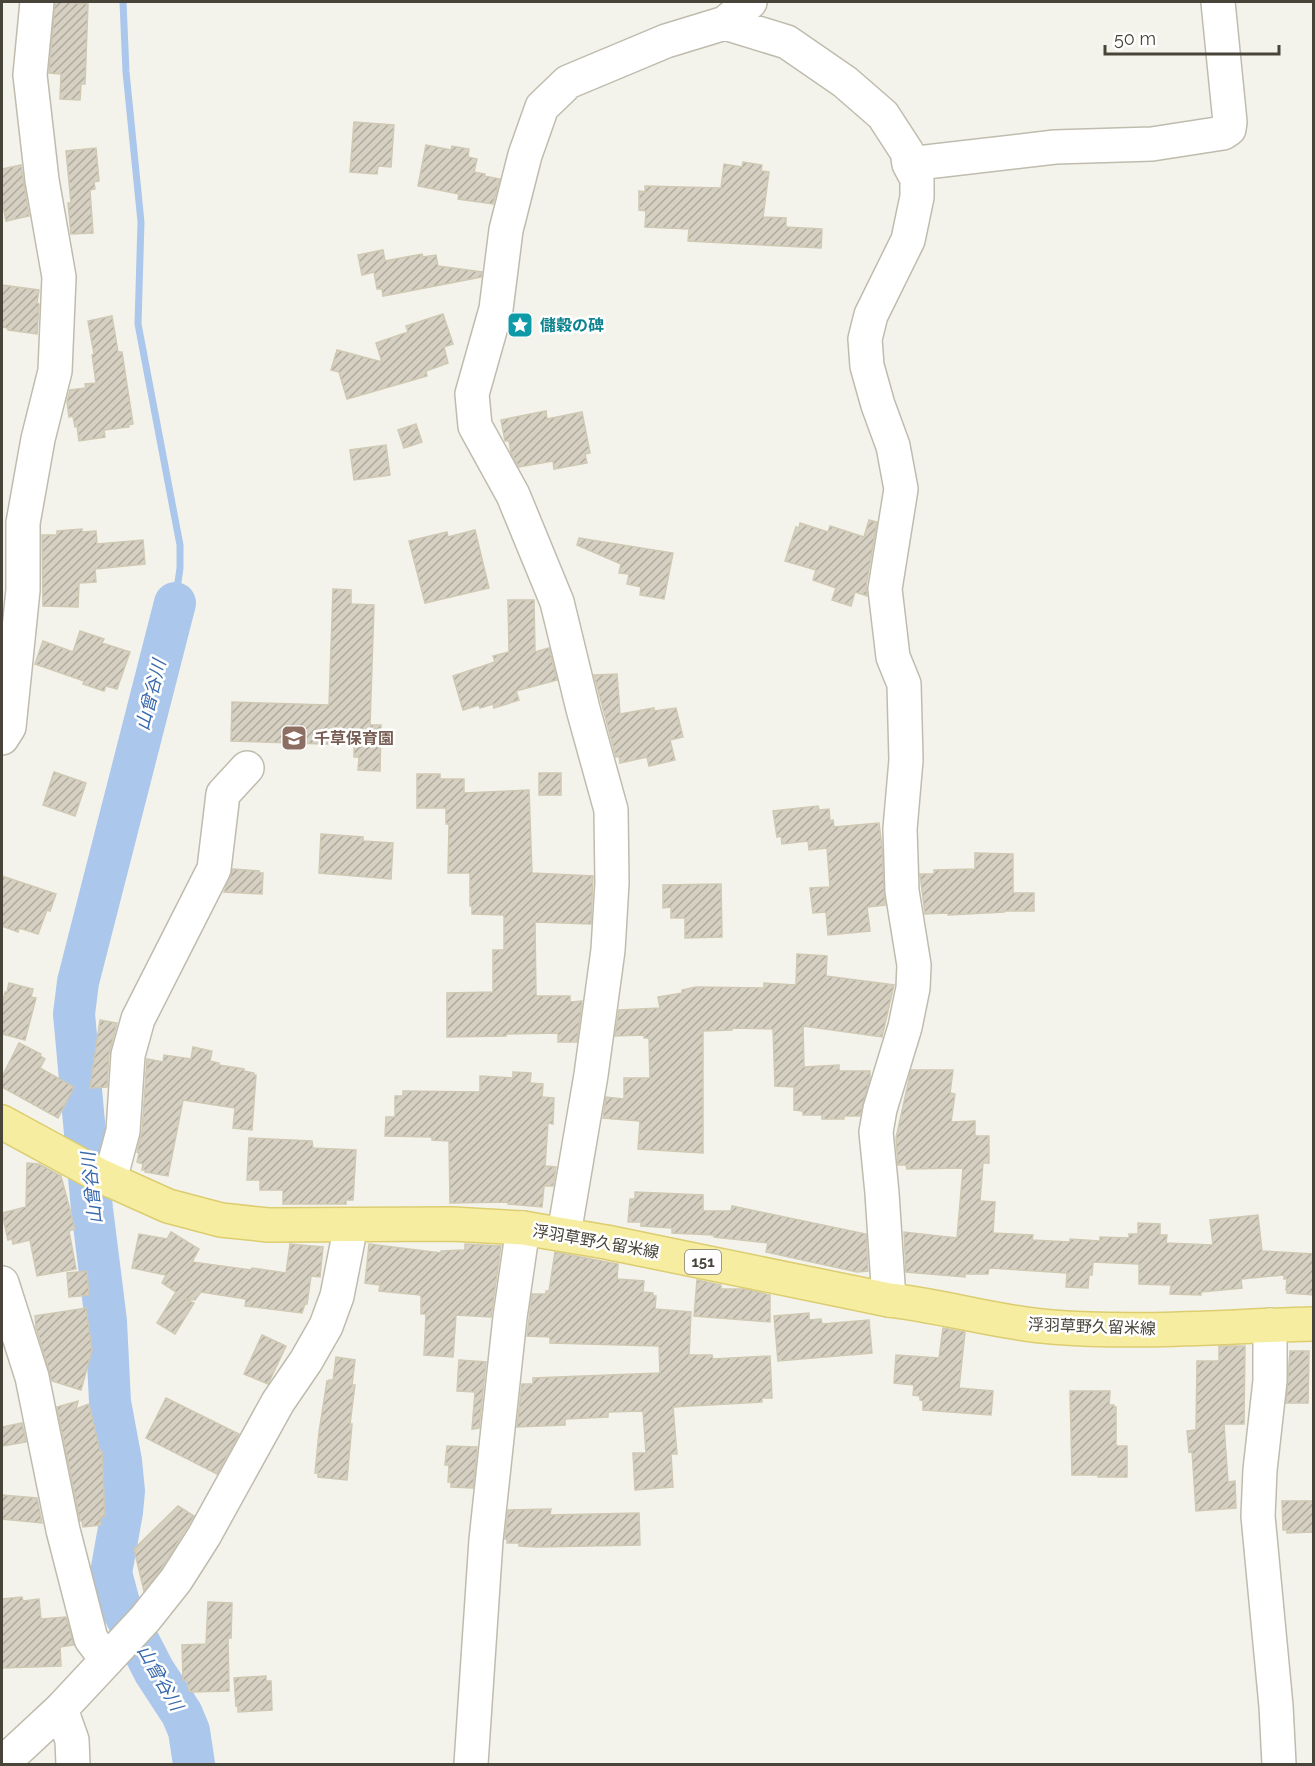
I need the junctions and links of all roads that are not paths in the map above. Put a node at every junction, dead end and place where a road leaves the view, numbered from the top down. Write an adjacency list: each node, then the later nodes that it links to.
1 (37, 2): 6 (street)
2 (750, 2): 4 (street)
3 (1218, 2): 5 (street)
4 (725, 23): 5 (street); 12 (street)
5 (909, 164): 14 (street)
6 (2, 738)
7 (247, 768): 9 (street)
8 (2, 1122): 9 (main road, 浮羽草野久留米線 / 151)
9 (94, 1172): 10 (main road, 浮羽草野久留米線 / 151)
10 (351, 1225): 11 (main road, 浮羽草野久留米線 / 151); 17 (street)
11 (523, 1228): 12 (main road, 浮羽草野久留米線 / 151); 21 (street)
12 (564, 1234): 14 (main road, 浮羽草野久留米線 / 151)
13 (2, 1283): 17 (street)
14 (889, 1300): 16 (main road, 浮羽草野久留米線 / 151)
15 (1314, 1324): 16 (main road, 浮羽草野久留米線 / 151)
16 (1270, 1325): 22 (street)
17 (126, 1640): 18 (street)
18 (61, 1709): 19 (street); 20 (street)
19 (2, 1764)
20 (73, 1764)
21 (471, 1764)
22 (1279, 1764)

